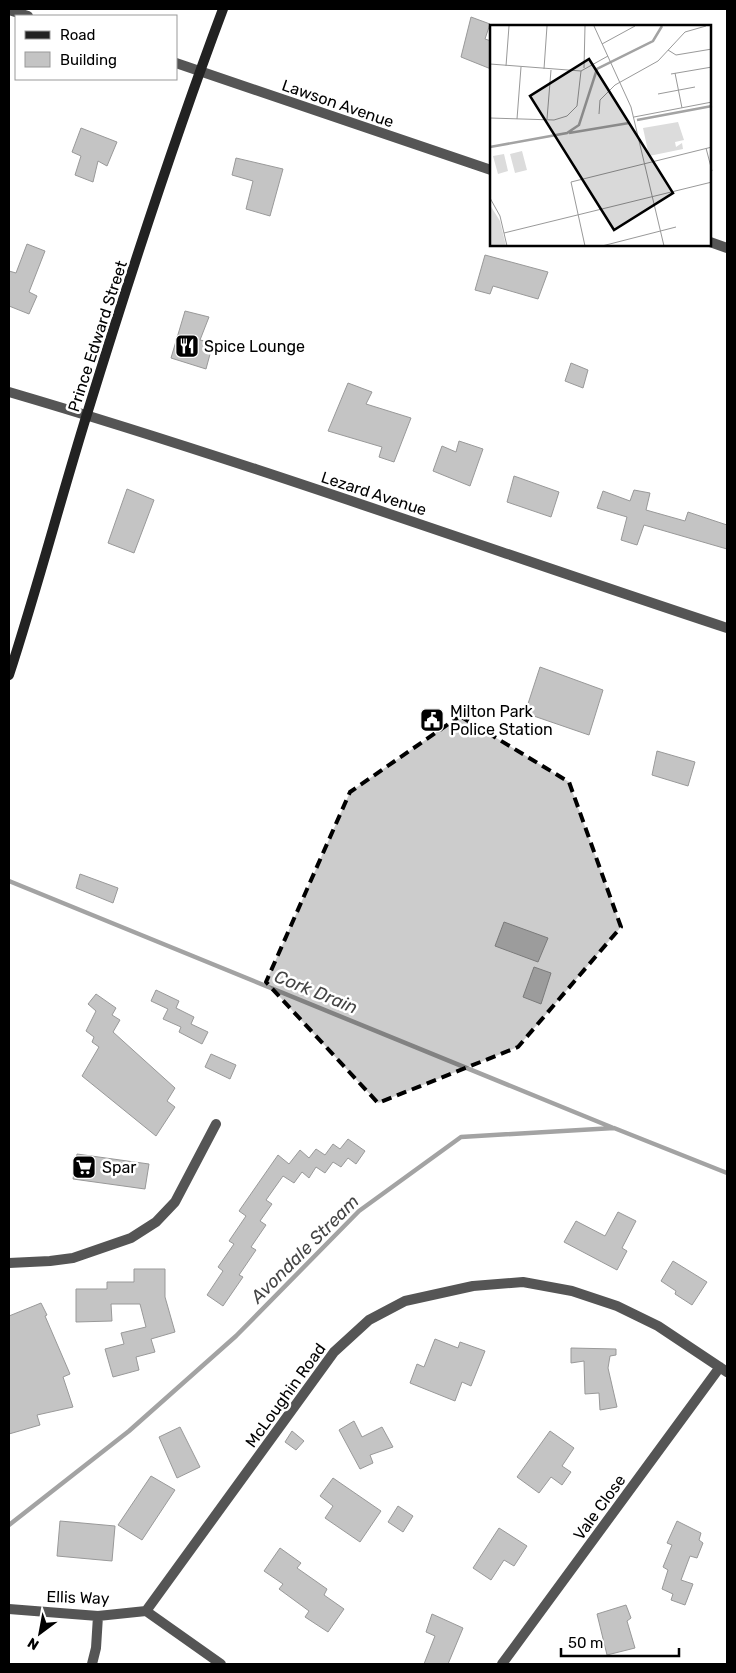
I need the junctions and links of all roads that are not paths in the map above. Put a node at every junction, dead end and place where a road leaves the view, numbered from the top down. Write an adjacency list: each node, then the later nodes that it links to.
1 (223, 9): 5 (main road, Prince Edward Street)
2 (9, 10): 3 (street)
3 (25, 15)
4 (178, 64): 5 (street, Lawson Avenue)
5 (200, 71): 6 (street, Lawson Avenue); 10 (main road, Prince Edward Street)
6 (490, 170)
7 (711, 242): 8 (street)
8 (727, 248)
9 (9, 392): 10 (street, Lezard Avenue)
10 (87, 415): 11 (street, Lezard Avenue); 12 (main road, Prince Edward Street)
11 (727, 628)
12 (9, 675)
13 (216, 1124): 14 (street)
14 (9, 1263)
15 (724, 1369): 17 (street, McLoughin Road); 21 (street, Vale Close)
16 (9, 1609): 18 (street, Ellis Way)
17 (146, 1611): 18 (street, Ellis Way); 20 (street)
18 (98, 1616): 19 (street)
19 (92, 1664)
20 (221, 1664)
21 (502, 1664)

